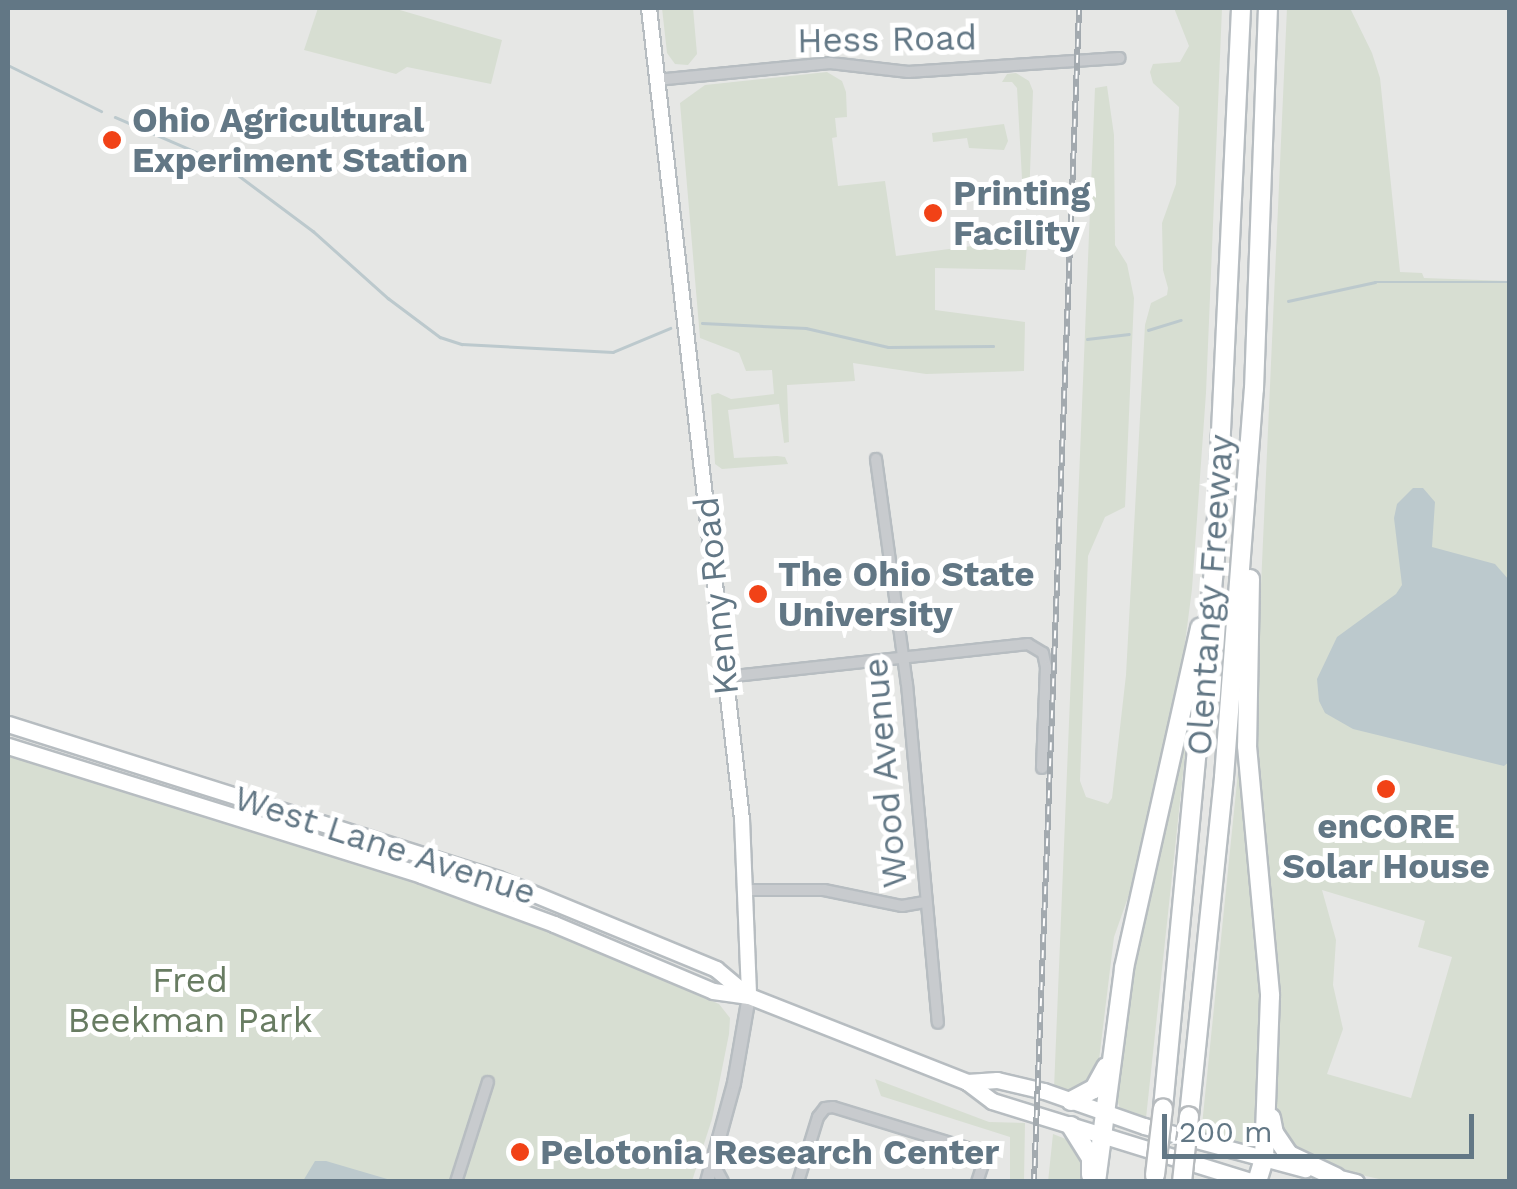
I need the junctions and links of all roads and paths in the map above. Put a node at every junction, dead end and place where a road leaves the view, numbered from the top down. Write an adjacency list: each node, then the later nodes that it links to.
1 (649, 8): 5 (main road, Kenny Road)
2 (1240, 8): 8 (highway, Olentangy Freeway)
3 (1268, 8): 6 (highway, Olentangy Freeway)
4 (1120, 58): 5 (street, Hess Road)
5 (656, 80): 10 (main road, Kenny Road)
6 (1254, 389): 21 (highway); 36 (highway, Olentangy Freeway, bridge)
7 (876, 459): 9 (street, Wood Avenue)
8 (1215, 558): 18 (highway); 29 (highway, Olentangy Freeway, bridge)
9 (903, 661): 10 (street); 13 (street); 15 (street, Wood Avenue)
10 (725, 677): 14 (main road, Kenny Road)
11 (8, 724): 16 (main road, West Lane Avenue)
12 (8, 746): 16 (main road, West Lane Avenue)
13 (1042, 768)
14 (747, 890): 15 (street); 16 (main road, Kenny Road)
15 (924, 902): 17 (street, Wood Avenue)
16 (749, 996): 20 (main road, West Lane Avenue); 27 (street, Kenny Road)
17 (938, 1023)
18 (1115, 1038): 22 (highway); 23 (highway)
19 (488, 1082): 30 (street)
20 (968, 1082): 22 (main road, West Lane Avenue); 24 (main road, West Lane Avenue)
21 (1267, 1099): 26 (highway); 28 (highway)
22 (1072, 1101): 23 (main road, West Lane Avenue)
23 (1106, 1113): 25 (highway); 26 (main road, West Lane Avenue)
24 (1071, 1126): 25 (main road, West Lane Avenue); 35 (highway)
25 (1103, 1136): 35 (highway); 37 (main road, West Lane Avenue)
26 (1264, 1159): 28 (main road, West Lane Avenue); 37 (highway)
27 (713, 1163): 31 (street, Kenny Road); 32 (street)
28 (1336, 1177): 38 (main road, West Lane Avenue)
29 (1154, 1178)
30 (456, 1182)
31 (707, 1182)
32 (723, 1182)
33 (798, 1182): 34 (street)
34 (977, 1182)
35 (1094, 1182)
36 (1182, 1182)
37 (1255, 1182)
38 (1356, 1182)

